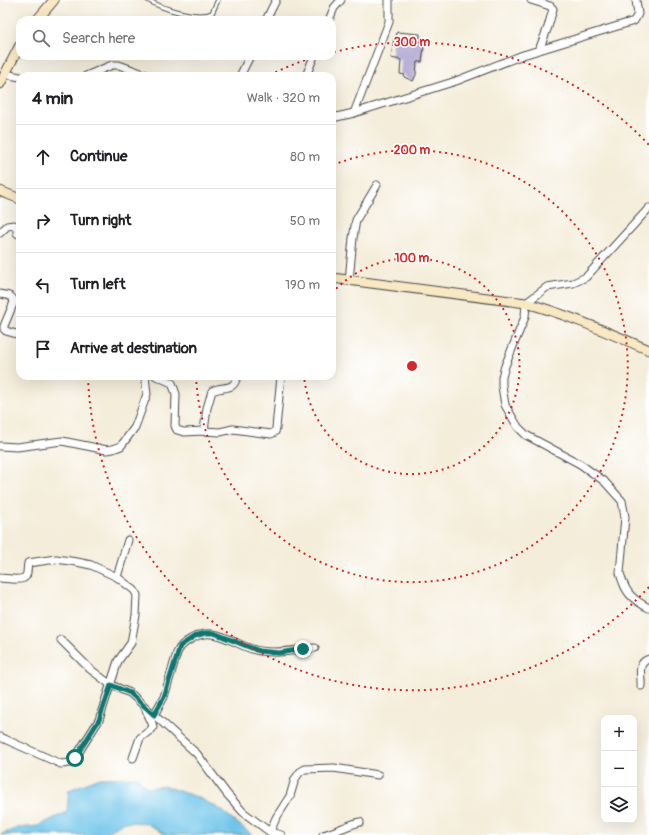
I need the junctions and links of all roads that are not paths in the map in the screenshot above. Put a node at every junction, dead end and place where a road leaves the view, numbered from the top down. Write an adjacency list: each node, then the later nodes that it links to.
1 (54, 0): 9 (street)
2 (148, 0): 3 (lane)
3 (218, 0)
4 (276, 0): 10 (street)
5 (341, 0): 11 (street)
6 (388, 0): 23 (street)
7 (530, 0): 12 (street)
8 (636, 0): 12 (street)
9 (40, 16)
10 (268, 16)
11 (331, 16)
12 (539, 50): 23 (street)
13 (16, 53): 20 (street)
14 (248, 60): 18 (street)
15 (312, 60): 19 (street)
16 (95, 72): 17 (street)
17 (138, 72)
18 (242, 72)
19 (308, 72)
20 (5, 74): 21 (street); 22 (street)
21 (16, 76)
22 (0, 84)
23 (354, 113): 24 (street)
24 (336, 117)
25 (377, 185): 32 (street)
26 (0, 191): 27 (street)
27 (16, 197)
28 (649, 208): 34 (street)
29 (16, 226): 30 (street)
30 (0, 233)
31 (336, 279): 32 (street)
32 (349, 281): 34 (street)
33 (0, 294): 35 (street)
34 (526, 303): 36 (street); 46 (street)
35 (16, 334)
36 (649, 350)
37 (145, 380): 42 (street)
38 (165, 380): 41 (street)
39 (236, 380): 41 (street)
40 (281, 380): 41 (street)
41 (204, 431)
42 (0, 446)
43 (128, 540): 44 (street)
44 (117, 577): 45 (street); 50 (street)
45 (0, 578)
46 (649, 608)
47 (61, 640): 50 (street)
48 (315, 648): 53 (street)
49 (649, 659): 51 (street)
50 (111, 685): 52 (street); 54 (street)
51 (642, 686)
52 (144, 706): 53 (street); 55 (street)
53 (154, 715): 58 (street)
54 (0, 737)
55 (132, 758)
56 (378, 774): 58 (street)
57 (360, 822): 60 (street)
58 (270, 832): 59 (street)
59 (281, 835)
60 (323, 835)

